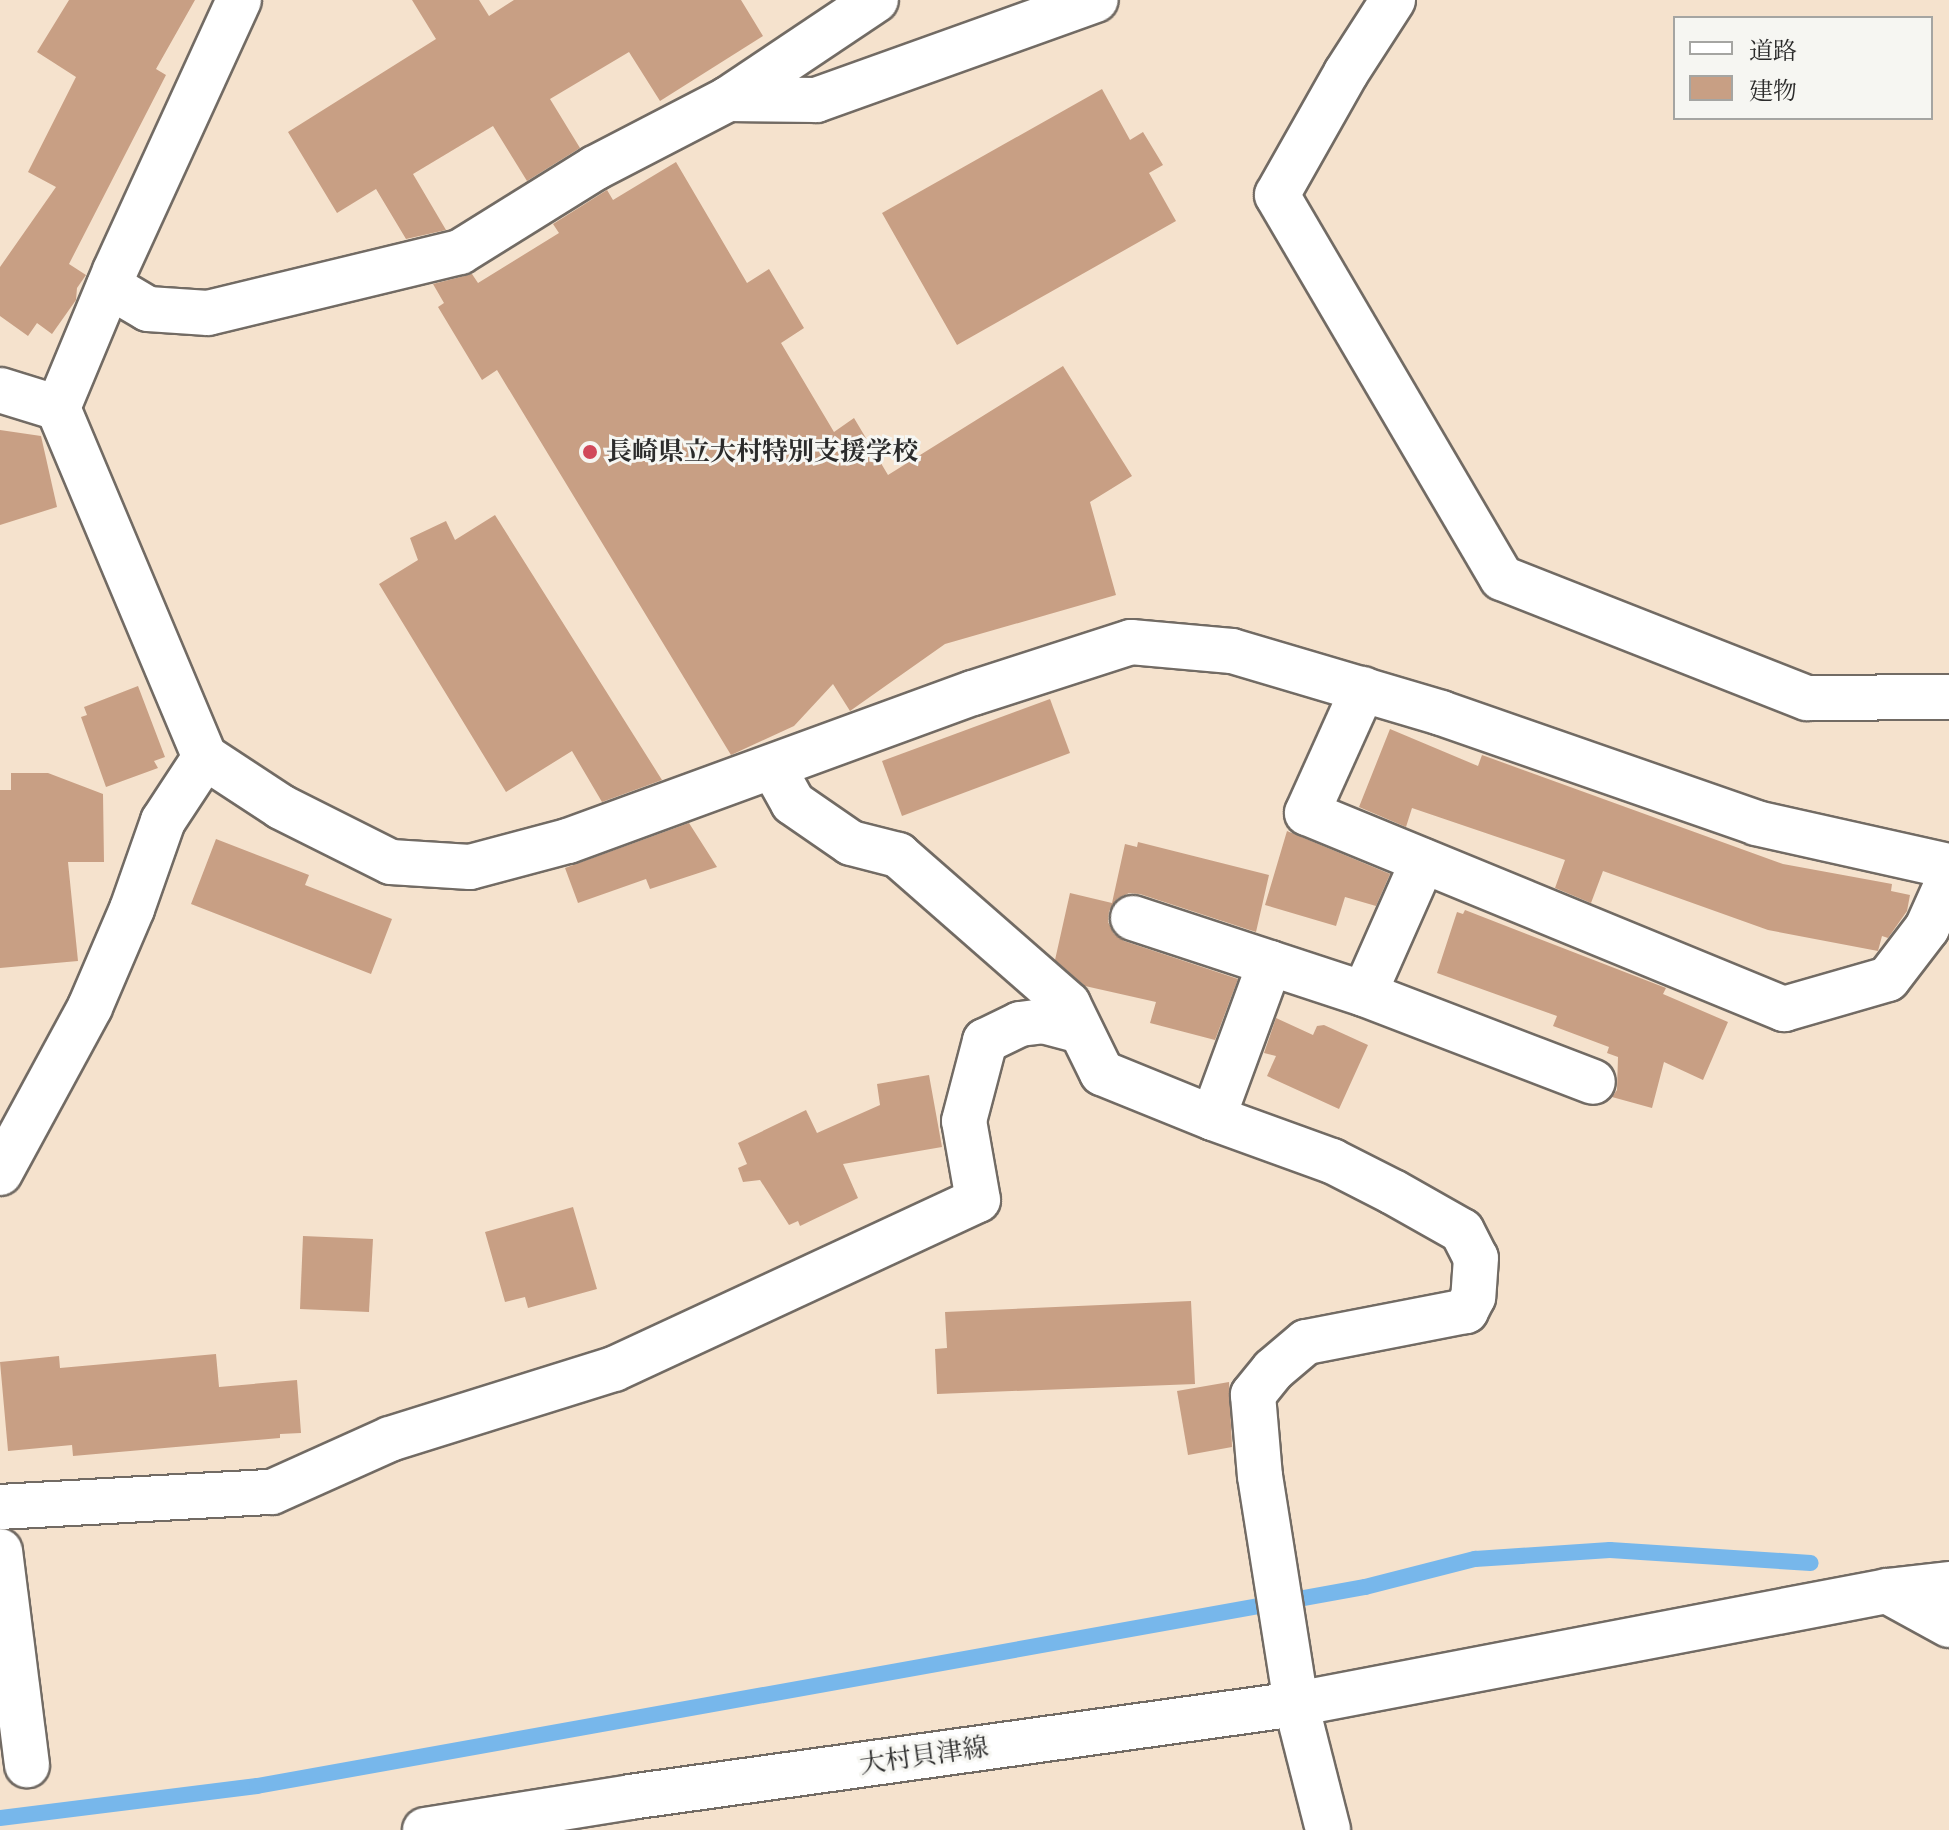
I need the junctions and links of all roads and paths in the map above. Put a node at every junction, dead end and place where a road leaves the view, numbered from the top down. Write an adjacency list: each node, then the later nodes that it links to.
1 (239, 0): 6 (street)
2 (876, 0): 5 (street)
3 (1096, 0): 5 (street)
4 (1393, 0): 10 (street)
5 (728, 99): 6 (street)
6 (109, 286): 8 (street)
7 (0, 390): 8 (street)
8 (58, 408): 11 (street)
9 (1363, 689): 12 (street); 13 (street); 14 (street)
10 (1949, 697)
11 (205, 757): 12 (street); 22 (street)
12 (773, 767): 19 (street)
13 (1423, 861): 15 (street); 18 (street)
14 (1949, 866)
15 (1949, 879)
16 (1133, 918): 17 (street)
17 (1270, 963): 18 (street); 21 (street)
18 (1364, 994): 20 (street)
19 (1081, 1031): 21 (street); 23 (street)
20 (1593, 1082)
21 (1213, 1118): 28 (street)
22 (0, 1173)
23 (0, 1507)
24 (0, 1551): 29 (street)
25 (1949, 1584): 26 (street, 大村貝津線)
26 (1887, 1591): 27 (street); 28 (street, 大村貝津線)
27 (1949, 1625)
28 (1296, 1704): 30 (street, 大村貝津線); 31 (street)
29 (27, 1765)
30 (425, 1830)
31 (1328, 1830)

